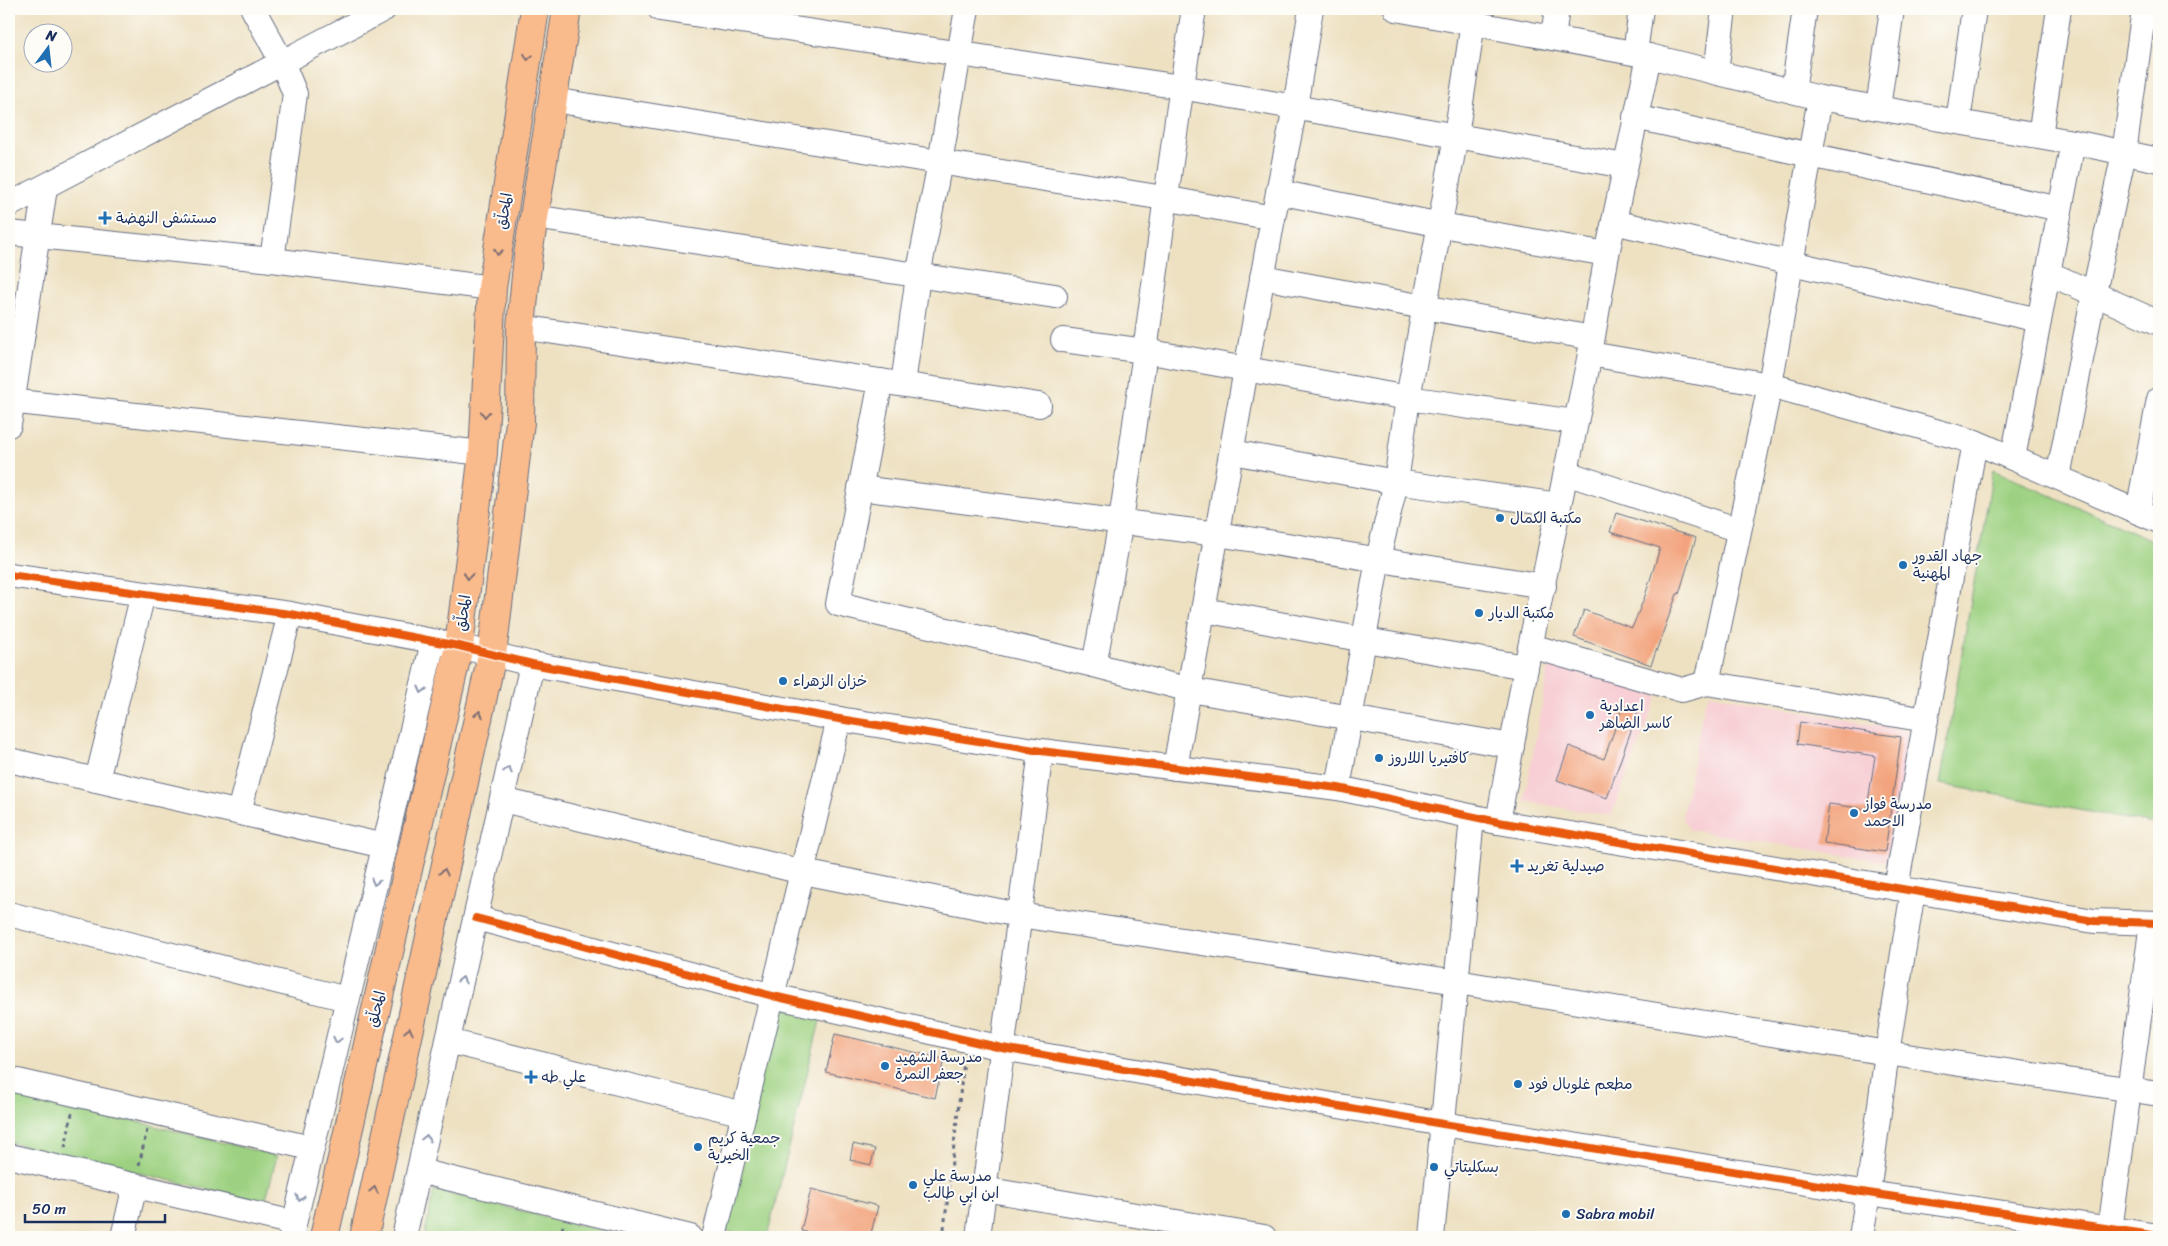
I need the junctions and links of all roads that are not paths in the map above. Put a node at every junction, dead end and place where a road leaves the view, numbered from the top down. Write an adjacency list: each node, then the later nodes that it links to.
1 (253, 9): 22 (street)
2 (384, 9): 22 (street)
3 (535, 9): 57 (highway, المحلّق, one-way to 57)
4 (567, 9): 27 (highway, المحلّق)
5 (660, 9): 21 (street)
6 (966, 9): 21 (street)
7 (1194, 9): 24 (street)
8 (1310, 9): 28 (street)
9 (1396, 9): 18 (street)
10 (1557, 9): 19 (street)
11 (1641, 9): 20 (street)
12 (1724, 9): 23 (street)
13 (1805, 9): 25 (street)
14 (1892, 9): 29 (street)
15 (1974, 9): 31 (street)
16 (2059, 9): 33 (street)
17 (2144, 9): 35 (street)
18 (1474, 16): 19 (street); 32 (street)
19 (1553, 38): 20 (street)
20 (1642, 54): 23 (street); 30 (street)
21 (958, 55): 24 (street); 38 (street)
22 (282, 62): 40 (street); 52 (street)
23 (1716, 72): 25 (street)
24 (1181, 87): 28 (street); 42 (street)
25 (1793, 91): 26 (street)
26 (1820, 98): 29 (street); 36 (street)
27 (553, 100): 38 (street); 45 (highway, المحلّق)
28 (1296, 107): 32 (street); 41 (street)
29 (1878, 108): 31 (street)
30 (1635, 117): 36 (street); 39 (street)
31 (1958, 122): 33 (street)
32 (1456, 136): 39 (street); 48 (street)
33 (2040, 136): 34 (street)
34 (2073, 142): 35 (street); 44 (street)
35 (2124, 153): 37 (street); 58 (street)
36 (1809, 155): 44 (street); 53 (street)
37 (2159, 160)
38 (940, 162): 42 (street); 55 (street)
39 (1625, 166): 47 (street)
40 (45, 188): 43 (street); 50 (street)
41 (1278, 192): 46 (street); 48 (street)
42 (1164, 198): 46 (street); 66 (street)
43 (9, 205)
44 (2060, 209): 54 (street)
45 (534, 217): 55 (street); 63 (highway, المحلّق)
46 (1273, 218): 56 (street)
47 (1614, 222): 51 (street); 53 (street)
48 (1441, 225): 51 (street); 60 (street)
49 (9, 232): 50 (street)
50 (38, 237): 52 (street); 72 (street)
51 (1607, 254): 65 (street)
52 (272, 260): 57 (street)
53 (1791, 263): 61 (street); 69 (street)
54 (2048, 273): 58 (street); 61 (street)
55 (918, 276): 59 (street); 68 (street)
56 (1262, 277): 60 (street); 67 (street)
57 (492, 288): 78 (highway, المحلّق, one-way to 78)
58 (2094, 293): 62 (street); 81 (street)
59 (1055, 296)
60 (1426, 307): 65 (street); 70 (street)
61 (2039, 320): 79 (street)
62 (2159, 323)
63 (522, 327): 68 (street); 97 (highway, المحلّق)
64 (1063, 340): 66 (street)
65 (1591, 346): 69 (street); 74 (street)
66 (1145, 350): 67 (street); 86 (street)
67 (1246, 368): 70 (street); 77 (street)
68 (892, 383): 73 (street); 83 (street)
69 (1770, 385): 76 (street); 87 (street)
70 (1408, 398): 74 (street); 82 (street)
71 (2159, 399): 85 (street)
72 (11, 401): 75 (street); 78 (street)
73 (1039, 404)
74 (1575, 422): 80 (street)
75 (9, 425)
76 (1975, 442): 79 (street); 105 (street)
77 (1232, 452): 82 (street); 88 (street)
78 (483, 453): 96 (highway, المحلّق, one-way to 96)
79 (2013, 458): 81 (street)
80 (1566, 474): 84 (street); 87 (street)
81 (2058, 477): 85 (street)
82 (1396, 482): 84 (street); 89 (street)
83 (860, 488): 86 (street); 100 (street)
84 (1560, 505): 91 (street)
85 (2149, 516)
86 (1120, 522): 88 (street); 100 (street)
87 (1740, 530): 101 (street)
88 (1217, 534): 89 (street); 93 (street)
89 (1378, 559): 91 (street); 95 (street)
90 (9, 575): 92 (street)
91 (1544, 586): 98 (street)
92 (143, 594): 94 (street); 110 (street)
93 (1204, 610): 95 (street); 102 (street)
94 (290, 614): 96 (street); 113 (street)
95 (1365, 640): 98 (street); 103 (street)
96 (446, 644): 97 (street); 116 (street, one-way to 116); 144 (highway, المحلّق)
97 (492, 654): 99 (street); 145 (highway, المحلّق, one-way to 97)
98 (1528, 656): 101 (street); 106 (street)
99 (532, 664): 104 (street); 112 (street, one-way to 99)
100 (1094, 665): 102 (street)
101 (1707, 683): 105 (street)
102 (1190, 690): 103 (street); 109 (street)
103 (1350, 718): 106 (street); 111 (street)
104 (839, 719): 107 (street); 117 (street)
105 (1926, 720): 118 (street)
106 (1512, 746): 115 (street)
107 (1041, 751): 109 (street); 120 (street)
108 (9, 760): 110 (street)
109 (1175, 768): 111 (street)
110 (97, 780): 113 (street)
111 (1338, 788): 114 (street)
112 (502, 800): 117 (street); 121 (street)
113 (239, 812): 116 (street)
114 (1472, 817): 115 (street); 123 (street)
115 (1498, 822): 118 (street)
116 (384, 846): 125 (street, one-way to 125)
117 (803, 872): 120 (street); 124 (street)
118 (1904, 890): 122 (street); 128 (street)
119 (9, 914): 125 (street)
120 (1019, 915): 123 (street); 127 (street)
121 (476, 918): 124 (street); 126 (street, one-way to 121)
122 (2156, 923): 130 (street)
123 (1457, 982): 128 (street); 133 (street)
124 (773, 996): 127 (street); 132 (street)
125 (347, 999): 134 (street, one-way to 134)
126 (448, 1041): 132 (street); 136 (street, one-way to 126)
127 (1002, 1048): 133 (street); 138 (street)
128 (1886, 1053): 130 (street); 139 (street)
129 (9, 1079): 134 (street)
130 (2129, 1089): 131 (street); 141 (street)
131 (2159, 1094)
132 (744, 1114): 148 (street)
133 (1443, 1124): 139 (street); 151 (street)
134 (312, 1148): 140 (street, one-way to 140)
135 (9, 1156): 137 (street)
136 (419, 1171): 146 (street); 147 (street)
137 (135, 1185): 140 (street); 143 (street)
138 (984, 1189): 149 (street); 150 (street)
139 (1868, 1194): 141 (street); 152 (street)
140 (292, 1230)
141 (2110, 1233): 142 (street)
142 (2159, 1236)
143 (123, 1237)
144 (324, 1237)
145 (364, 1237)
146 (404, 1237)
147 (690, 1237)
148 (714, 1237)
149 (978, 1237)
150 (1264, 1237)
151 (1432, 1237)
152 (1861, 1237)

